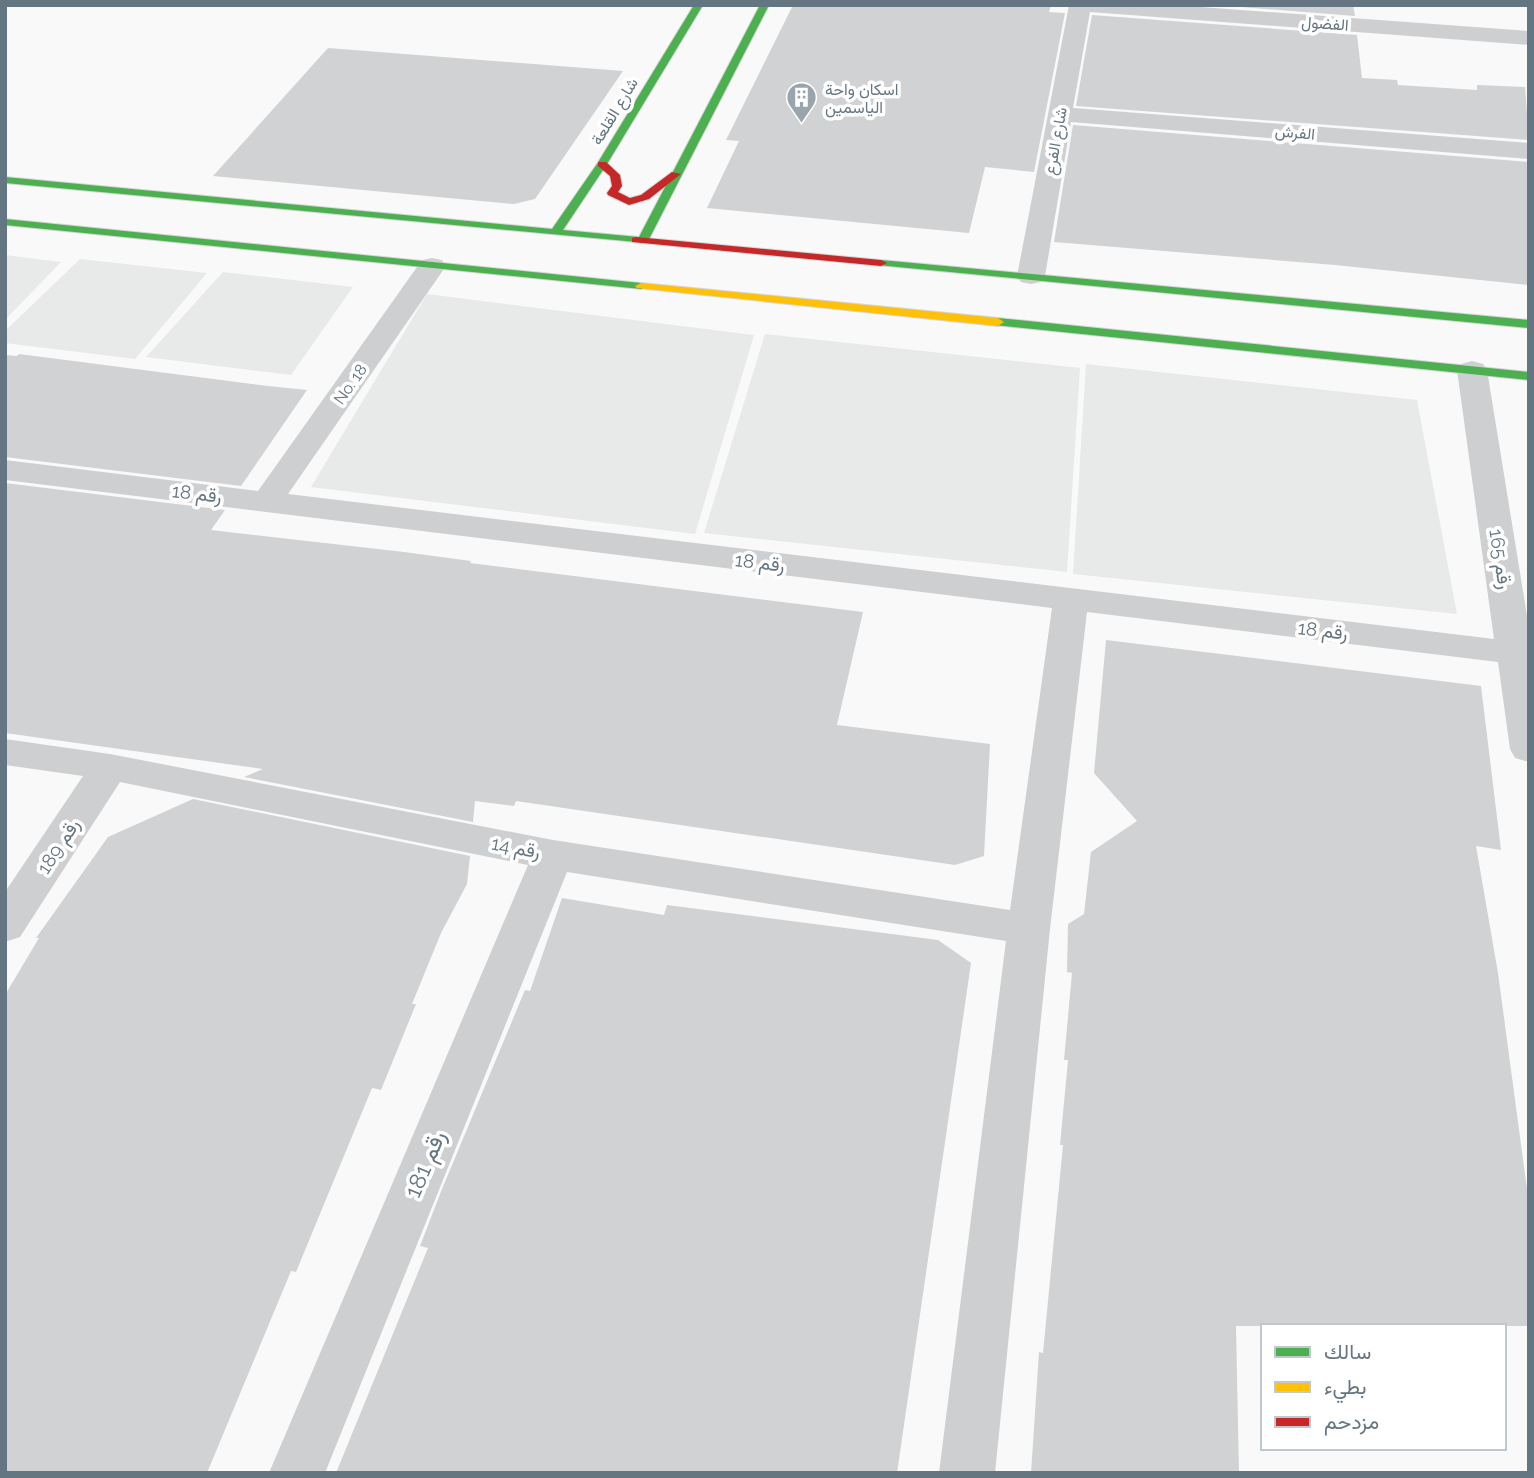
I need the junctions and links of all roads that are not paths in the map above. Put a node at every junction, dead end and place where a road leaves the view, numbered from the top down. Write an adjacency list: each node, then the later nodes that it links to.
1 (699, 5): 7 (street, شارع القلعة)
2 (765, 5): 8 (street)
3 (1080, 5): 4 (street, الفضول); 5 (street, شارع الفرع)
4 (1529, 38)
5 (1060, 114): 6 (street, الفرش); 14 (street, شارع الفرع)
6 (1529, 151)
7 (602, 164): 8 (street); 11 (street, شارع القلعة)
8 (679, 172): 12 (street)
9 (5, 180): 11 (street)
10 (5, 222): 13 (street)
11 (555, 233): 12 (street)
12 (643, 241): 14 (street)
13 (432, 266): 16 (street); 19 (street, No. 18)
14 (1031, 276): 15 (street)
15 (1529, 324)
16 (1472, 370): 17 (street); 21 (street, رقم 165)
17 (1529, 376)
18 (5, 470): 19 (street, رقم 18)
19 (267, 501): 20 (street, رقم 18)
20 (1071, 600): 21 (street, رقم 18); 27 (street)
21 (1515, 653): 22 (street, رقم 165)
22 (1529, 748)
23 (5, 752): 24 (street, رقم 14)
24 (110, 767): 25 (street, رقم 14); 26 (street, رقم 189)
25 (553, 855): 27 (street, رقم 14); 28 (street, رقم 181)
26 (5, 926)
27 (1029, 929): 29 (street)
28 (297, 1473)
29 (967, 1473)

